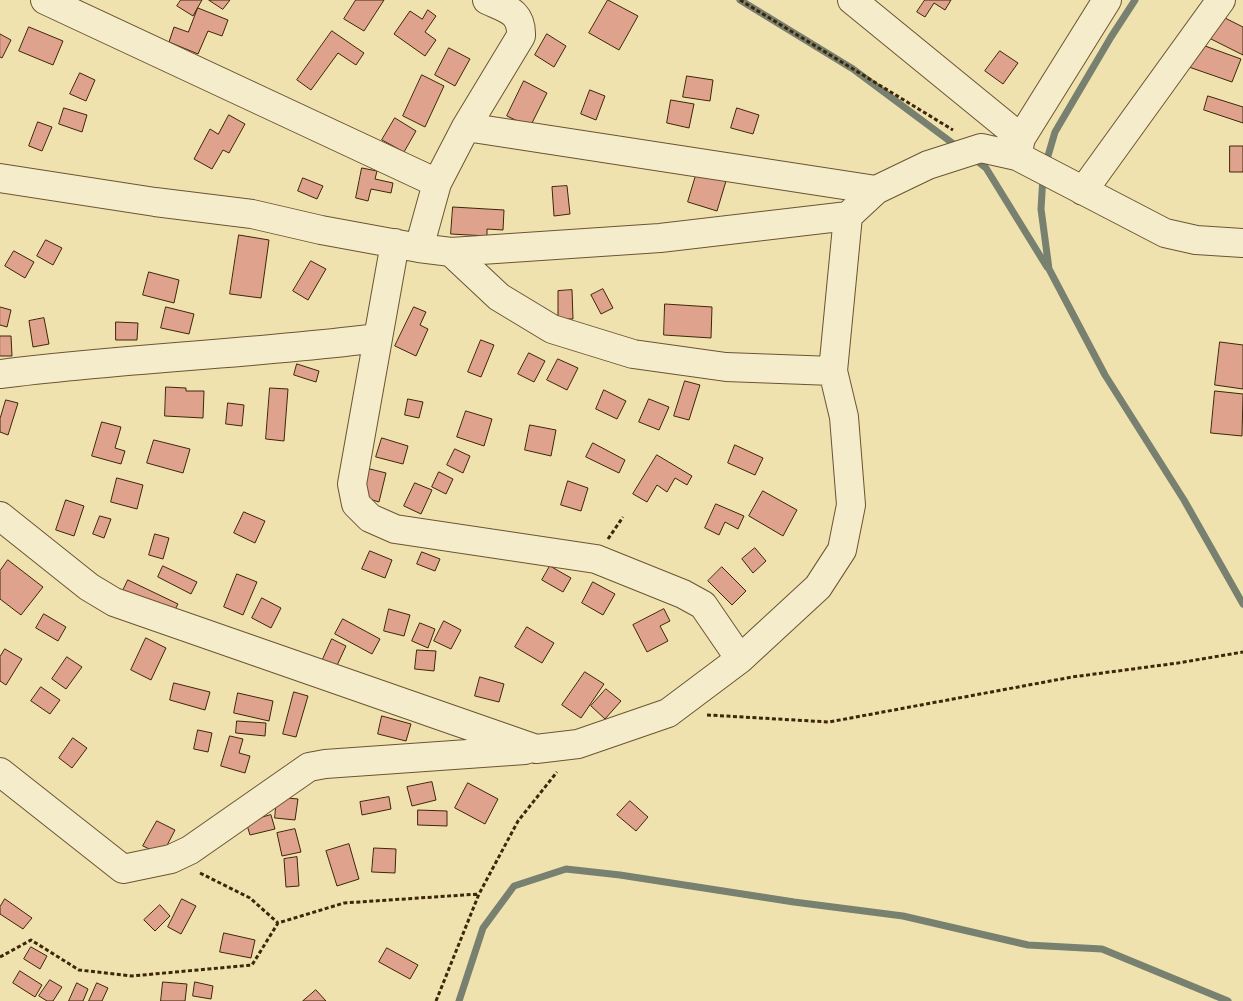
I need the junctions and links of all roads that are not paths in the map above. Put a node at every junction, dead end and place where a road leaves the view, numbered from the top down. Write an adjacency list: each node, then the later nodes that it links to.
1 (45, 0): 9 (street)
2 (487, 0): 6 (street)
3 (852, 0): 7 (street)
4 (1107, 0): 7 (street)
5 (1221, 0): 11 (street)
6 (466, 127): 9 (street); 10 (street)
7 (1019, 147): 10 (street); 11 (street)
8 (0, 178): 14 (street)
9 (437, 183): 14 (street)
10 (876, 190): 12 (street)
11 (1083, 191): 13 (street)
12 (848, 216): 15 (street); 17 (street)
13 (1243, 243)
14 (407, 246): 15 (street); 16 (street)
15 (450, 252): 17 (street)
16 (378, 338): 18 (street); 20 (street)
17 (833, 371): 20 (street)
18 (0, 374)
19 (0, 516): 21 (street)
20 (740, 660): 21 (street)
21 (536, 750): 22 (street)
22 (0, 772)

